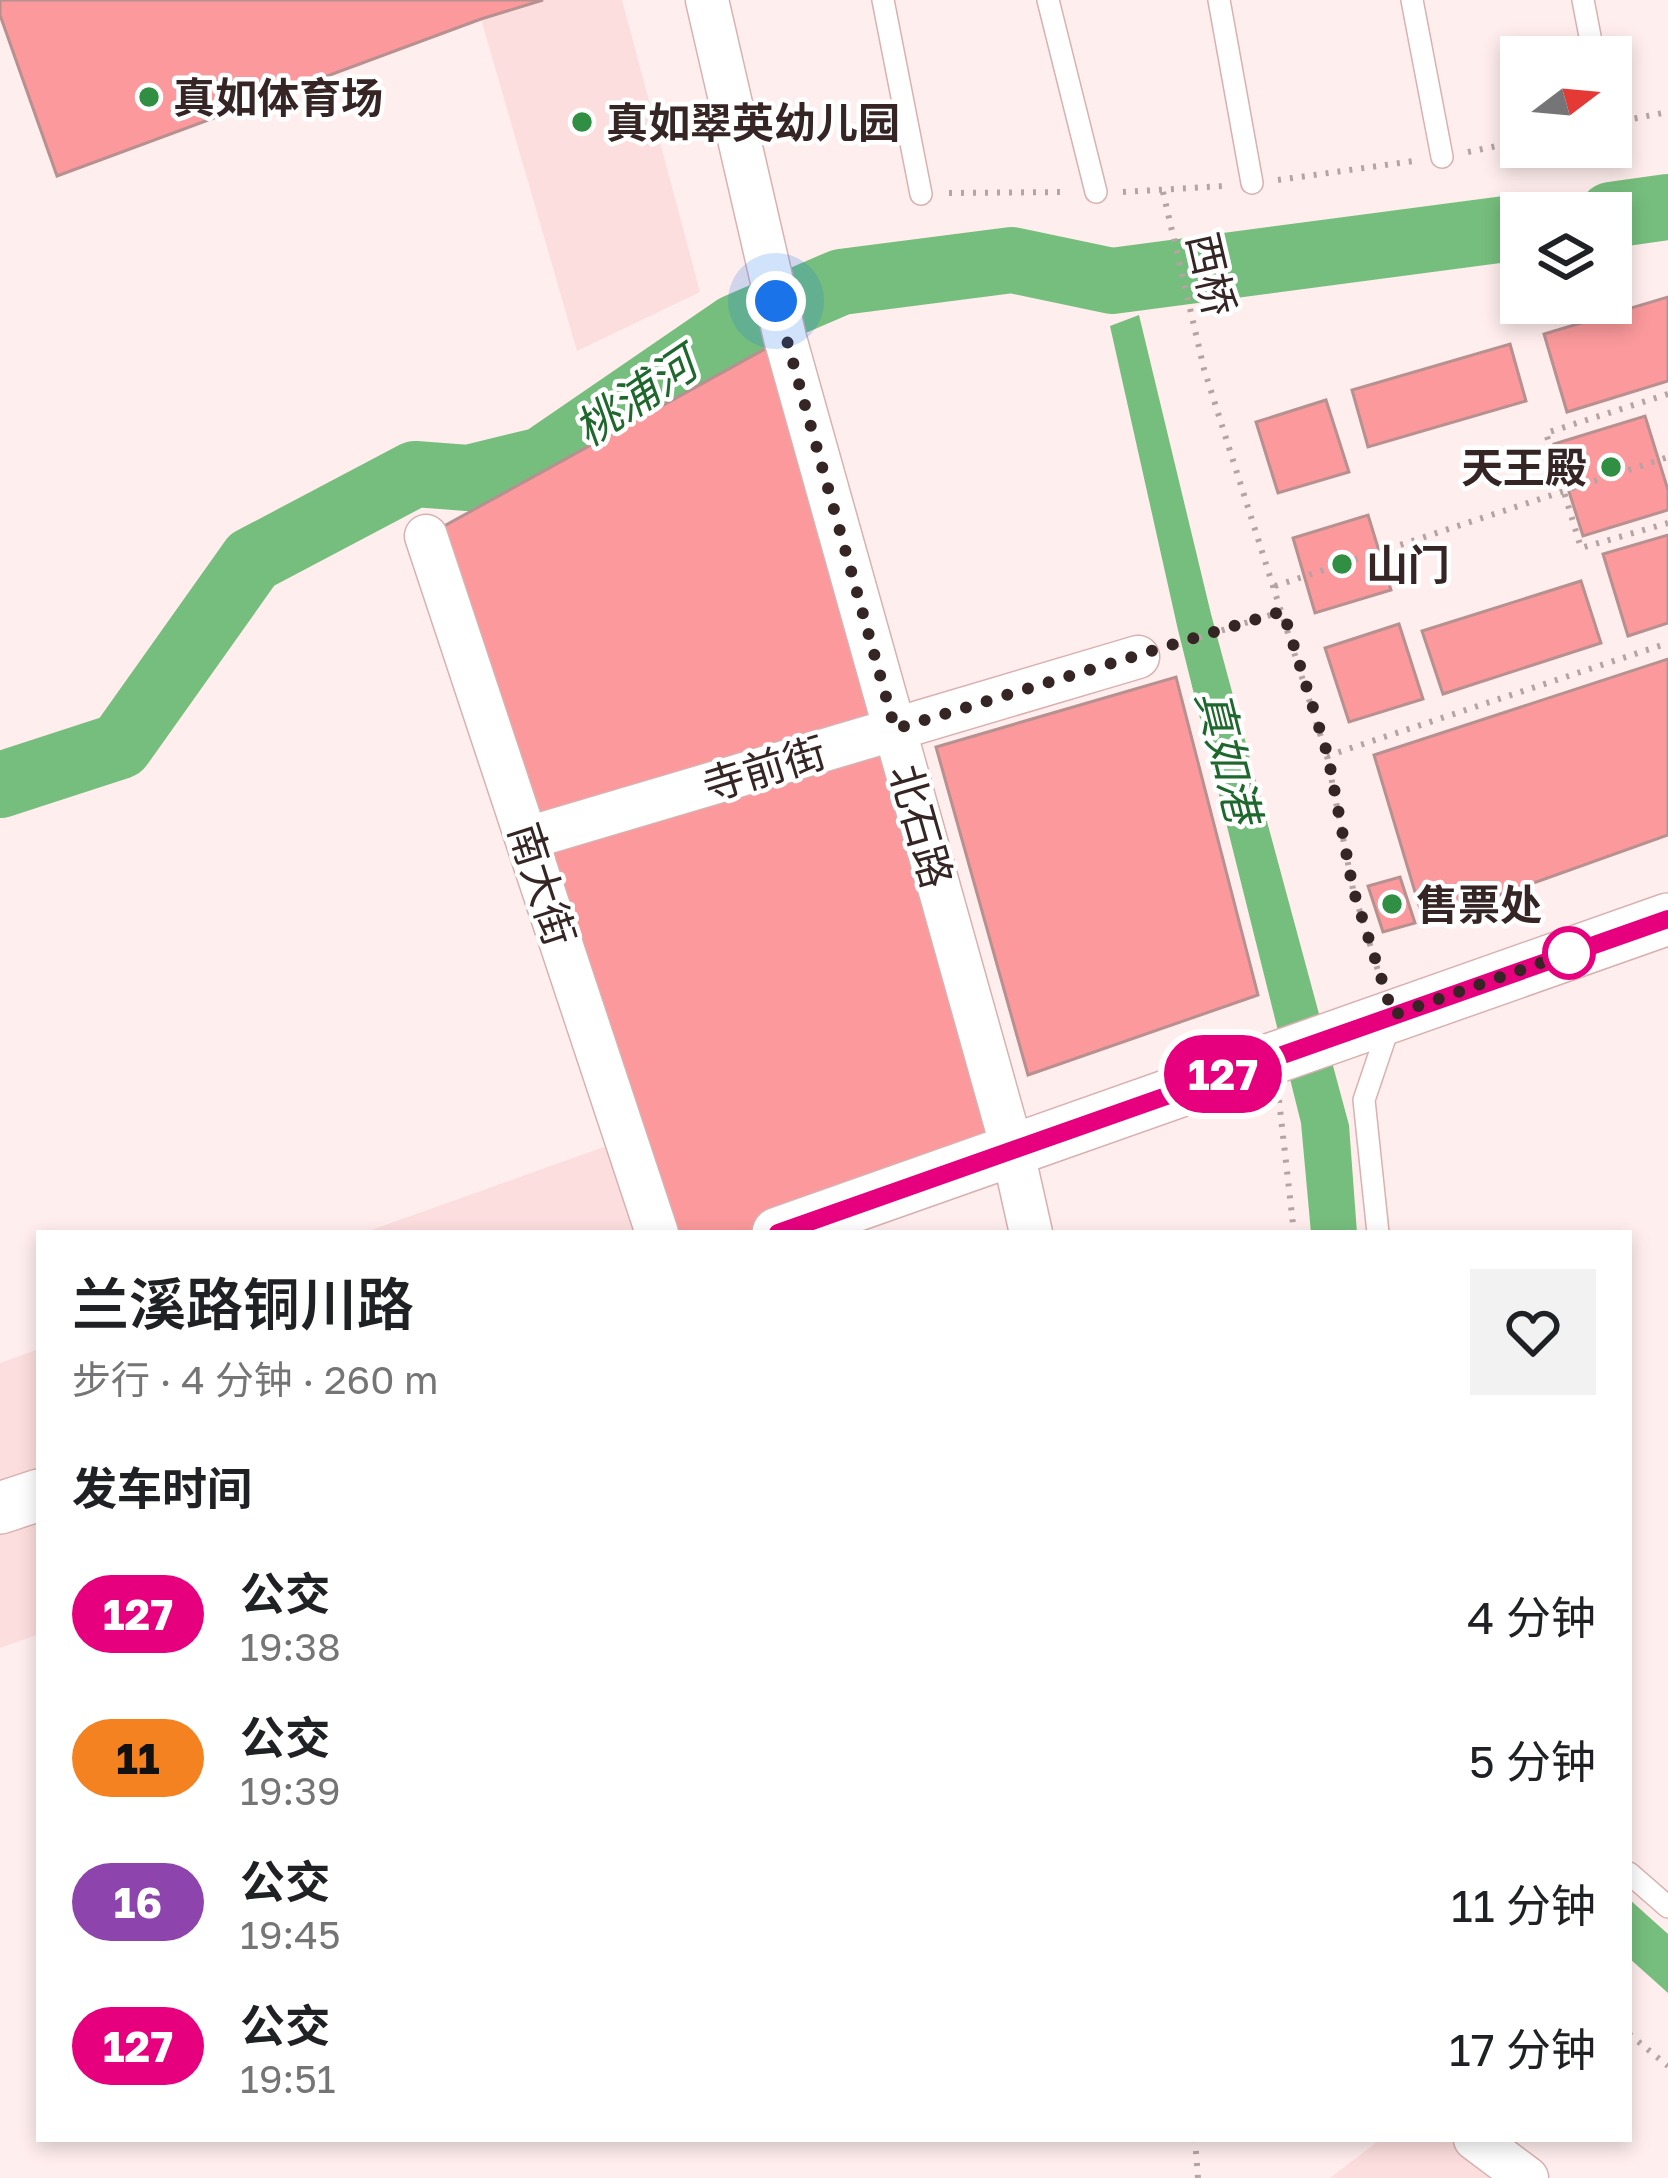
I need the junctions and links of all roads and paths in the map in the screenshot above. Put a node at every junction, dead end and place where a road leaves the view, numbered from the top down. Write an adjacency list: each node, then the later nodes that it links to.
1 (707, 0): 24 (street, 北石路)
2 (883, 0): 14 (lane)
3 (1048, 0): 12 (lane)
4 (1219, 0): 11 (lane)
5 (1412, 0): 10 (lane)
6 (1582, 0): 7 (lane)
7 (1590, 36)
8 (1668, 112): 9 (path)
9 (1632, 119)
10 (1442, 157)
11 (1252, 184)
12 (1096, 192)
13 (1162, 192): 20 (path, 西桥)
14 (921, 194)
15 (1668, 394): 17 (path)
16 (1668, 457): 17 (path)
17 (1564, 491): 18 (path); 20 (path)
18 (1668, 523)
19 (426, 536): 26 (street, 南大街)
20 (1275, 586): 21 (path, 西桥)
21 (1283, 611): 23 (path); 25 (path, 西桥)
22 (1668, 643): 25 (path)
23 (1138, 657): 24 (street, 寺前街)
24 (895, 729): 26 (street, 寺前街); 30 (street, 北石路)
25 (1328, 756): 28 (path, 西桥)
26 (528, 838): 31 (street, 南大街)
27 (1668, 919): 28 (street)
28 (1393, 1015): 29 (street); 35 (lane)
29 (1269, 1058): 30 (street); 34 (path)
30 (1012, 1148): 32 (street); 33 (street, 北石路)
31 (656, 1230)
32 (786, 1230)
33 (1030, 1230)
34 (1294, 1230)
35 (1378, 1230)
36 (36, 1496): 37 (street)
37 (0, 1508)
38 (1632, 1876): 39 (lane)
39 (1668, 1907)
40 (1632, 2036): 41 (path)
41 (1668, 2066)
42 (1195, 2142): 44 (path)
43 (1479, 2142): 45 (street)
44 (1198, 2178)
45 (1527, 2178)

